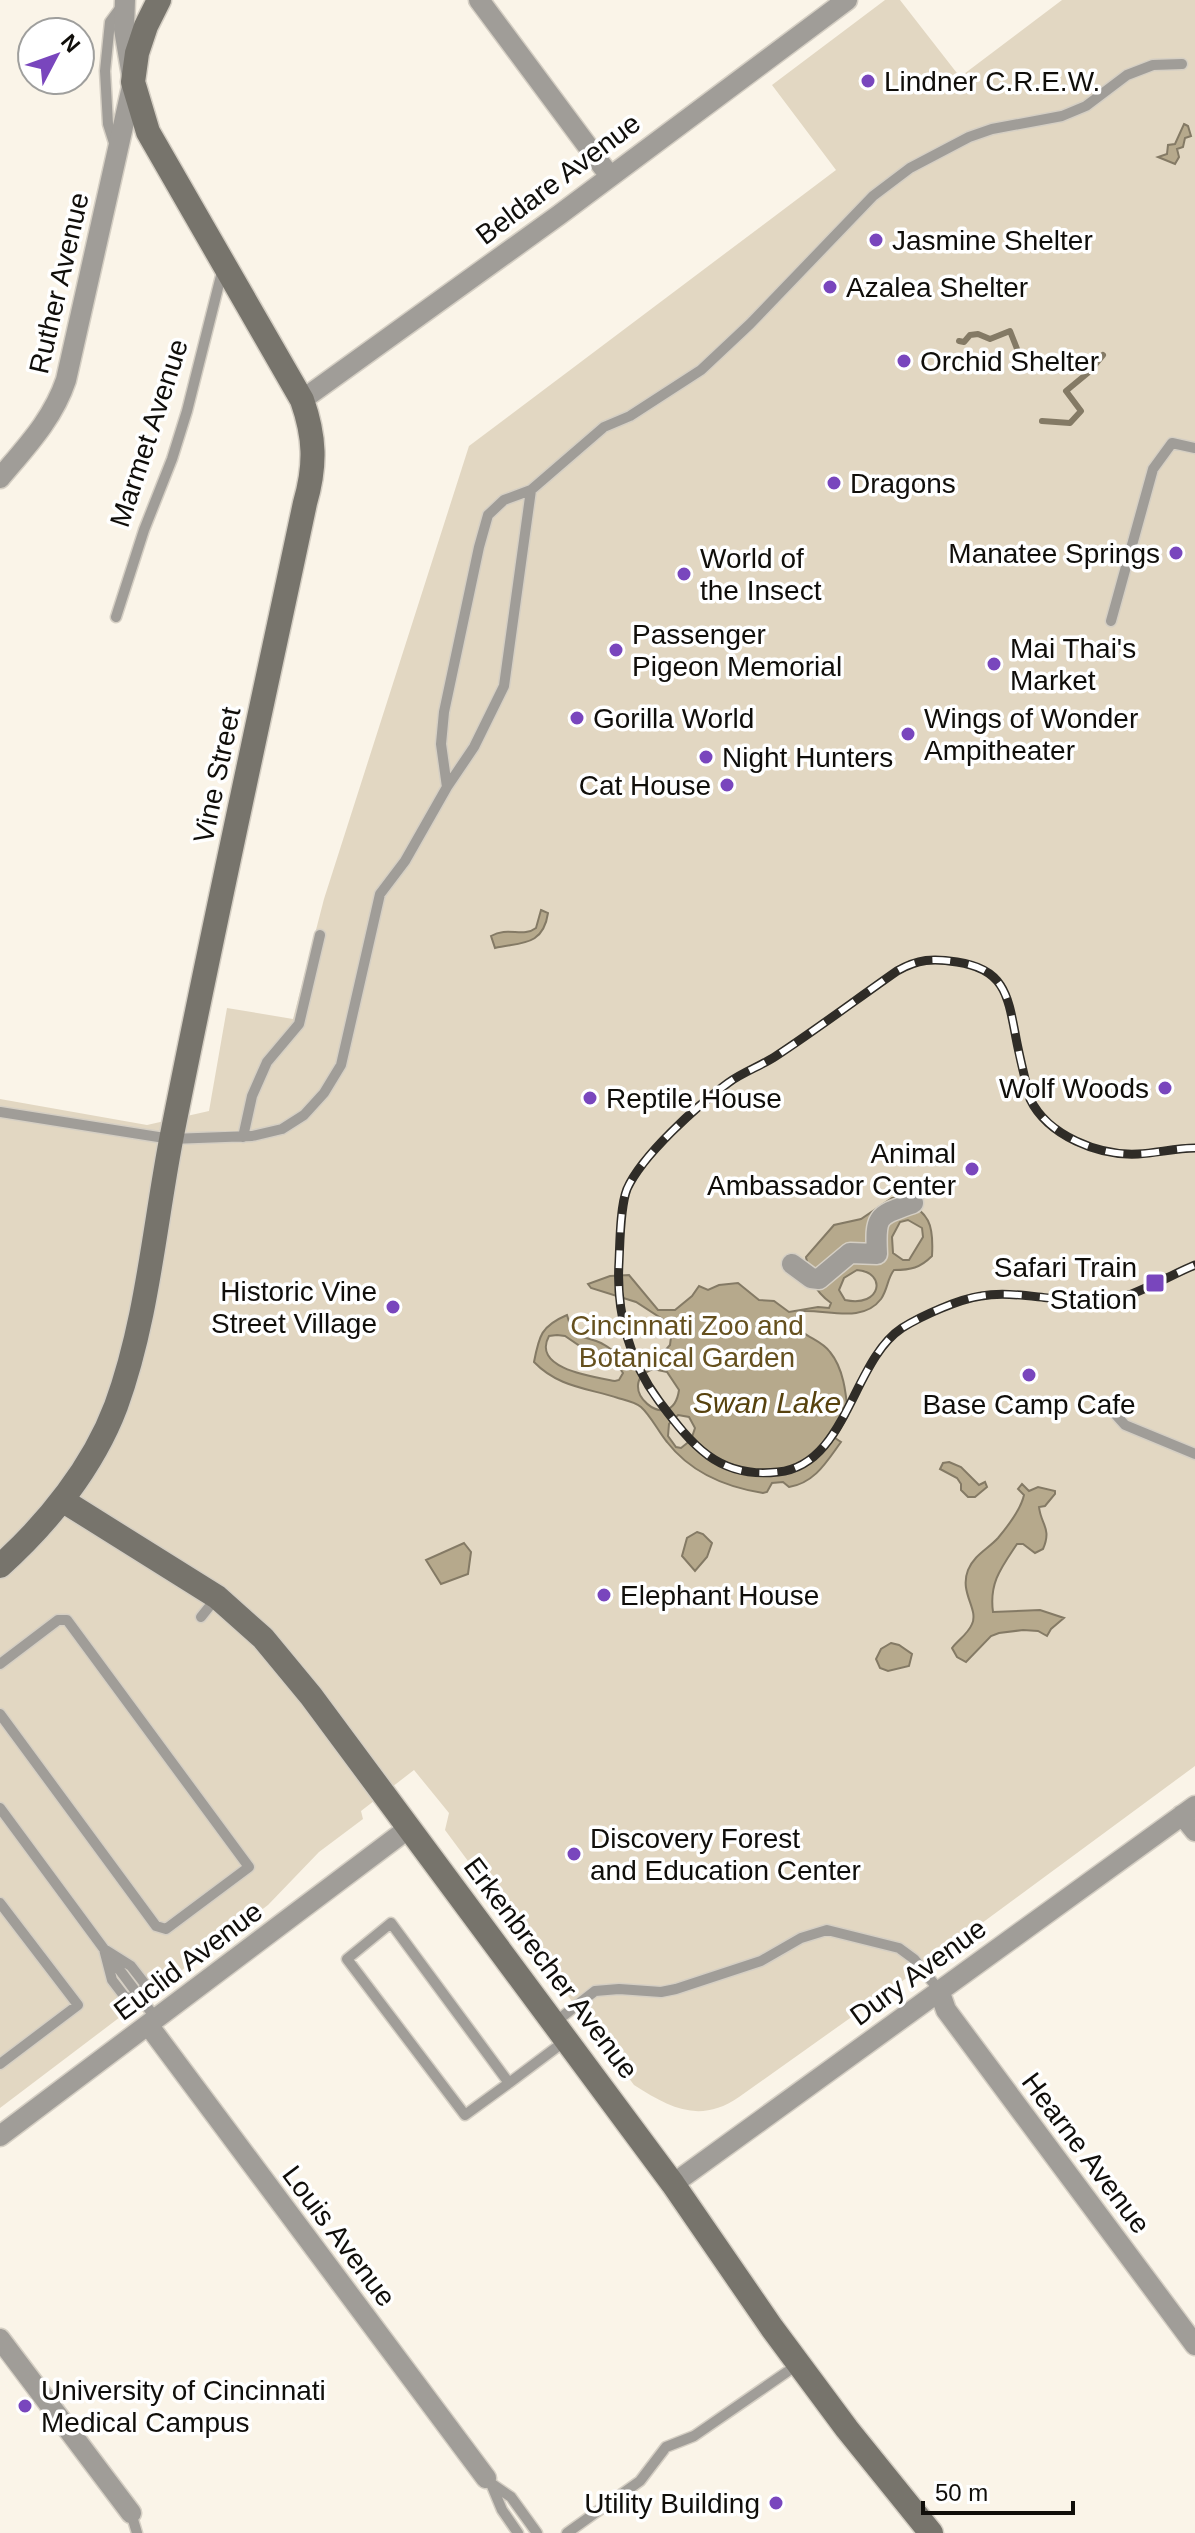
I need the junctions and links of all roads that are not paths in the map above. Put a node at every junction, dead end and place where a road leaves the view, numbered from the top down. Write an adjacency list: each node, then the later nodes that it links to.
1 (159, 0): 6 (main road, Vine Street)
2 (479, 0): 8 (street)
3 (847, 0): 8 (street, Beldare Avenue)
4 (124, 1): 6 (street); 7 (lane)
5 (1182, 64): 13 (lane)
6 (133, 82): 7 (street, Ruther Avenue); 9 (main road, Vine Street)
7 (117, 153): 12 (street, Ruther Avenue)
8 (609, 175): 10 (street, Beldare Avenue)
9 (224, 263): 10 (main road, Vine Street); 14 (lane, Marmet Avenue)
10 (302, 400): 20 (main road, Vine Street)
11 (1195, 448): 15 (lane)
12 (0, 478)
13 (531, 490): 16 (lane); 16 (lane)
14 (116, 617)
15 (1111, 621)
16 (447, 787): 19 (lane)
17 (320, 935): 19 (lane)
18 (0, 1112): 20 (lane)
19 (243, 1137): 20 (lane)
20 (171, 1139): 25 (main road, Vine Street)
21 (913, 1203): 22 (street)
22 (792, 1264)
23 (1107, 1405): 24 (lane)
24 (1195, 1454)
25 (62, 1500): 26 (main road, Vine Street); 27 (main road, Erkenbrecher Avenue)
26 (0, 1566)
27 (217, 1597): 28 (lane); 33 (main road, Erkenbrecher Avenue)
28 (201, 1617)
29 (0, 1664): 30 (lane)
30 (0, 1714)
31 (0, 1808): 37 (lane)
32 (1189, 1810): 34 (street); 36 (street, Dury Avenue)
33 (409, 1828): 37 (street, Euclid Avenue); 38 (main road, Erkenbrecher Avenue)
34 (1195, 1831)
35 (0, 1903): 39 (lane)
36 (939, 1990): 38 (lane); 42 (street, Dury Avenue); 44 (street, Hearne Avenue)
37 (153, 2023): 41 (street, Euclid Avenue); 46 (street, Louis Avenue)
38 (560, 2031): 40 (lane); 42 (main road, Erkenbrecher Avenue)
39 (0, 2064)
40 (509, 2083): 40 (lane)
41 (0, 2136)
42 (673, 2184): 45 (main road, Erkenbrecher Avenue)
43 (0, 2339): 47 (street)
44 (1195, 2345)
45 (799, 2364): 51 (lane); 52 (main road, Erkenbrecher Avenue)
46 (489, 2481): 49 (lane); 50 (lane)
47 (131, 2513): 48 (lane)
48 (137, 2533)
49 (518, 2533)
50 (537, 2533)
51 (567, 2533)
52 (931, 2533)

